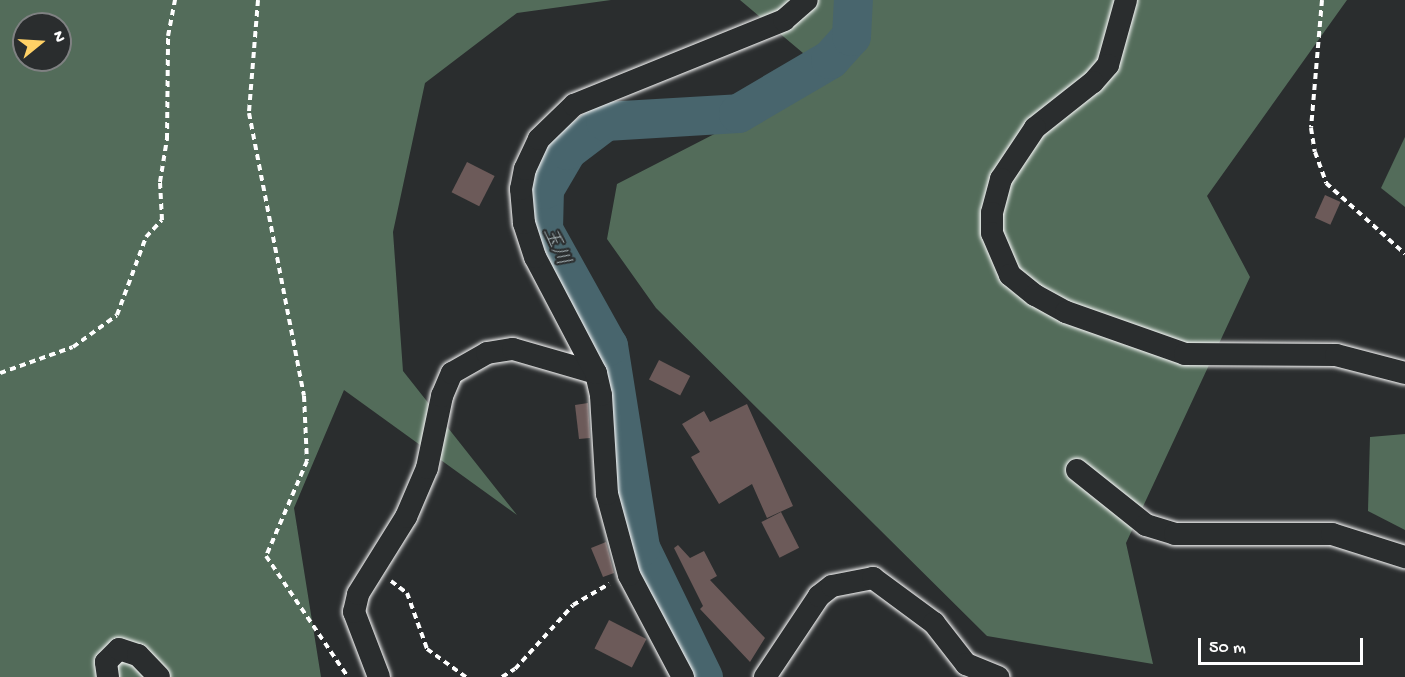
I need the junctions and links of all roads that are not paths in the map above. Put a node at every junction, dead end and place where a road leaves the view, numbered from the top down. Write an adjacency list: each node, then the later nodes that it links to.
1 (807, 0): 3 (street)
2 (1126, 0): 4 (street)
3 (596, 373): 9 (street); 10 (street)
4 (1405, 373)
5 (1077, 470): 6 (street)
6 (1405, 557)
7 (108, 677): 8 (street)
8 (159, 677)
9 (379, 677)
10 (683, 677)
11 (765, 677): 12 (street)
12 (998, 677)

